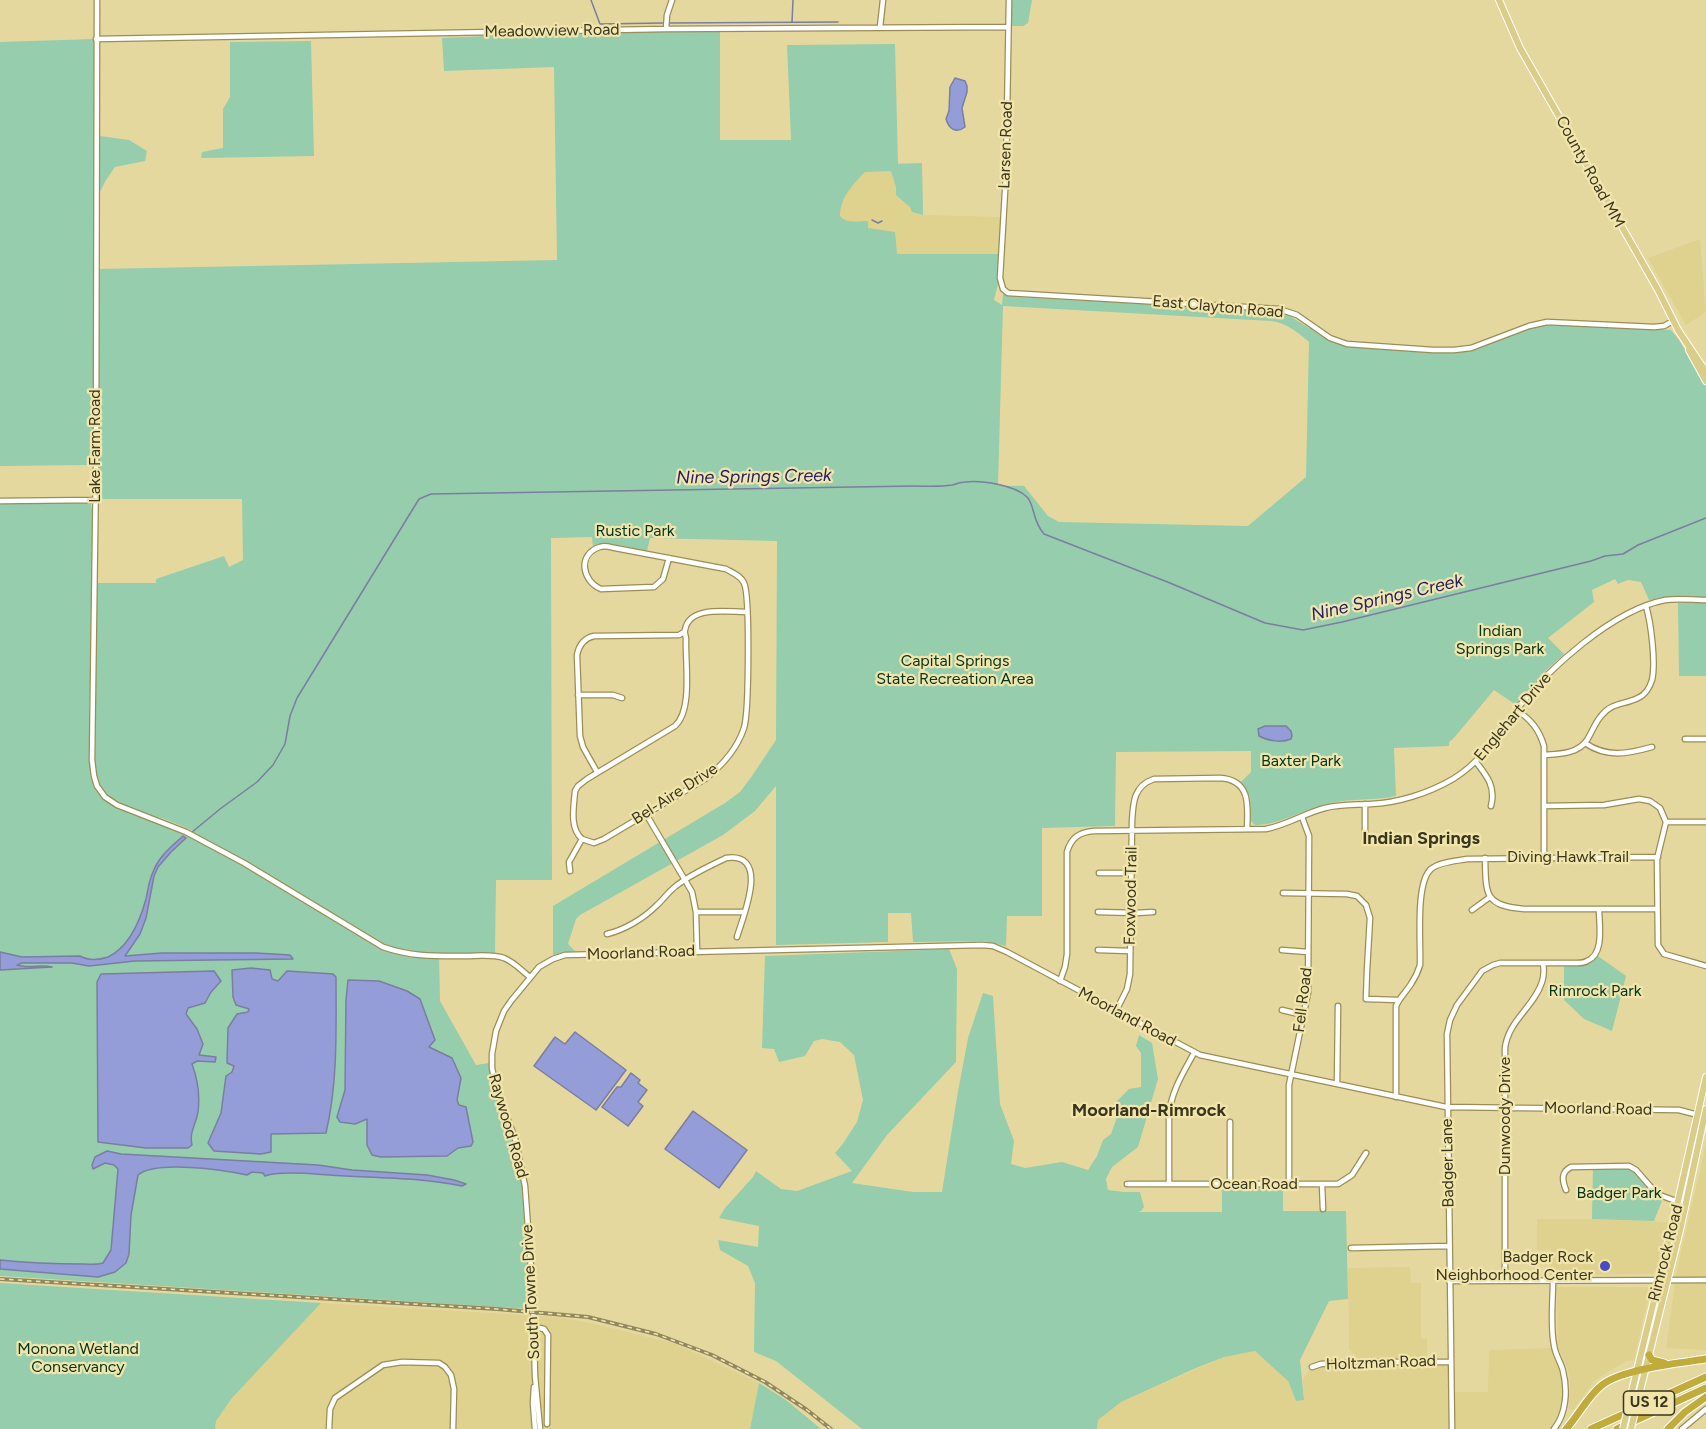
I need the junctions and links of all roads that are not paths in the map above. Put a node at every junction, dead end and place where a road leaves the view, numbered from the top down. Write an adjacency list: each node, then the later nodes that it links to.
1 (97, 0): 9 (street, Lake Farm Road)
2 (672, 0): 8 (street)
3 (883, 0): 6 (street)
4 (1009, 0): 7 (street, Larsen Road)
5 (1499, 0): 11 (main road, County Road MM)
6 (880, 27): 7 (street, Meadowview Road); 8 (street, Meadowview Road)
7 (1008, 27): 10 (street, Larsen Road)
8 (666, 29): 9 (street, Meadowview Road)
9 (96, 39): 17 (street, Lake Farm Road)
10 (1003, 289): 11 (street, East Clayton Road)
11 (1673, 321): 12 (main road, County Road MM)
12 (1685, 341): 13 (main road, County Road MM); 15 (main road, County Road MM)
13 (1696, 355): 14 (main road); 15 (main road, County Road MM)
14 (1706, 359)
15 (1705, 373): 16 (main road, County Road MM)
16 (1706, 381)
17 (95, 500): 18 (street); 73 (street, Lake Farm Road)
18 (0, 501)
19 (669, 558): 19 (street); 22 (street, Bel-Aire Drive)
20 (1706, 600): 21 (street, Englehart Drive)
21 (1646, 606): 26 (street, Englehart Drive); 29 (street)
22 (747, 612): 23 (street); 37 (street, Bel-Aire Drive)
23 (684, 632): 24 (street); 33 (street)
24 (578, 695): 25 (street); 33 (street)
25 (622, 698)
26 (1517, 710): 31 (street); 32 (street, Englehart Drive)
27 (1685, 739): 28 (street)
28 (1706, 739)
29 (1585, 743): 30 (street); 31 (street)
30 (1652, 747)
31 (1544, 755): 36 (street)
32 (1476, 762): 34 (street, Englehart Drive); 35 (street)
33 (597, 772): 44 (street)
34 (1365, 804): 38 (street, Englehart Drive); 43 (street)
35 (1491, 806)
36 (1544, 806): 39 (street); 45 (street)
37 (646, 814): 44 (street, Bel-Aire Drive); 51 (street)
38 (1302, 817): 41 (street, Englehart Drive); 53 (street, Fell Road)
39 (1666, 822): 40 (street); 46 (street)
40 (1706, 822)
41 (1247, 829): 42 (street, Englehart Drive); 42 (street, Foxwood Trail)
42 (1132, 830): 50 (street, Foxwood Trail); 74 (street, Englehart Drive)
43 (1365, 838)
44 (582, 839): 48 (street)
45 (1544, 857): 46 (street, Diving Hawk Trail); 47 (street, Diving Hawk Trail)
46 (1658, 857): 56 (street)
47 (1485, 858): 54 (street); 75 (street, Diving Hawk Trail)
48 (570, 871)
49 (1099, 873): 50 (street)
50 (1132, 873): 61 (street, Foxwood Trail)
51 (685, 880): 58 (street); 59 (street); 63 (street)
52 (1283, 893): 53 (street)
53 (1309, 893): 69 (street, Fell Road); 75 (street)
54 (1490, 897): 55 (street); 57 (street)
55 (1599, 909): 56 (street); 71 (street, Badger Lane)
56 (1657, 909): 72 (street)
57 (1472, 910)
58 (696, 912): 59 (street); 66 (street)
59 (744, 912): 64 (street)
60 (1098, 912): 61 (street)
61 (1131, 912): 62 (street); 67 (street, Foxwood Trail)
62 (1153, 912)
63 (607, 934)
64 (737, 937)
65 (1098, 950): 67 (street)
66 (697, 951): 70 (street, Moorland Road); 74 (street, Moorland Road)
67 (1130, 951): 78 (street, Foxwood Trail)
68 (1282, 951): 69 (street)
69 (1308, 952): 79 (street, Fell Road)
70 (553, 959): 73 (street, Raywood Road)
71 (1544, 963): 85 (street, Badger Lane); 86 (street, Dunwoody Drive)
72 (1706, 966)
73 (530, 977): 97 (street, Raywood Road)
74 (1060, 981): 78 (street, Moorland Road)
75 (1399, 1000): 84 (street)
76 (1338, 1006): 83 (street)
77 (1282, 1010): 79 (street)
78 (1116, 1011): 80 (street, Moorland Road)
79 (1304, 1015): 81 (street, Fell Road)
80 (1194, 1053): 81 (street, Moorland Road); 91 (street)
81 (1291, 1075): 83 (street, Moorland Road); 93 (street, Fell Road)
82 (1706, 1077): 87 (main road, Rimrock Road)
83 (1337, 1084): 84 (street, Moorland Road)
84 (1396, 1097): 85 (street, Moorland Road)
85 (1448, 1107): 86 (street, Moorland Road); 99 (street, Badger Lane)
86 (1504, 1108): 87 (street, Moorland Road); 101 (street, Dunwoody Drive)
87 (1704, 1114): 96 (main road, Rimrock Road)
88 (1230, 1122): 92 (street)
89 (1366, 1153): 94 (street, Ocean Road)
90 (1127, 1184): 91 (street, Ocean Road)
91 (1169, 1184): 92 (street, Ocean Road)
92 (1230, 1184): 93 (street, Ocean Road)
93 (1288, 1184): 94 (street, Ocean Road)
94 (1322, 1184): 98 (street)
95 (1566, 1190): 96 (street)
96 (1682, 1201): 103 (main road, Rimrock Road)
97 (527, 1209): 106 (street, South Towne Drive)
98 (1323, 1209)
99 (1449, 1246): 100 (street); 105 (street, Badger Lane)
100 (1352, 1248)
101 (1505, 1280): 102 (street); 105 (street)
102 (1553, 1280): 103 (street); 125 (street)
103 (1663, 1280): 104 (street); 107 (main road, Rimrock Road); 113 (main road, Rimrock Road)
104 (1706, 1280)
105 (1449, 1281): 109 (street, Badger Lane)
106 (535, 1327): 114 (street, South Towne Drive); 119 (street)
107 (1649, 1355): 110 (highway); 112 (main road, Rimrock Road)
108 (1706, 1359): 110 (highway)
109 (1450, 1362): 111 (street, Holtzman Road); 124 (street, Badger Lane)
110 (1673, 1365): 112 (highway)
111 (1312, 1367)
112 (1646, 1370): 113 (highway); 130 (main road, Rimrock Road, bridge)
113 (1637, 1371): 126 (highway); 129 (main road, Rimrock Road, bridge)
114 (535, 1376): 122 (street, South Towne Drive); 123 (street, South Towne Drive)
115 (1706, 1377): 127 (highway, US 12)
116 (1706, 1388): 128 (highway, US 12)
117 (1706, 1397): 131 (highway)
118 (1706, 1409): 132 (street)
119 (548, 1424)
120 (329, 1429): 121 (street)
121 (453, 1429)
122 (535, 1429)
123 (540, 1429)
124 (1452, 1429)
125 (1554, 1429)
126 (1566, 1429)
127 (1591, 1429)
128 (1617, 1429)
129 (1623, 1429)
130 (1630, 1429)
131 (1668, 1429)
132 (1682, 1429)

